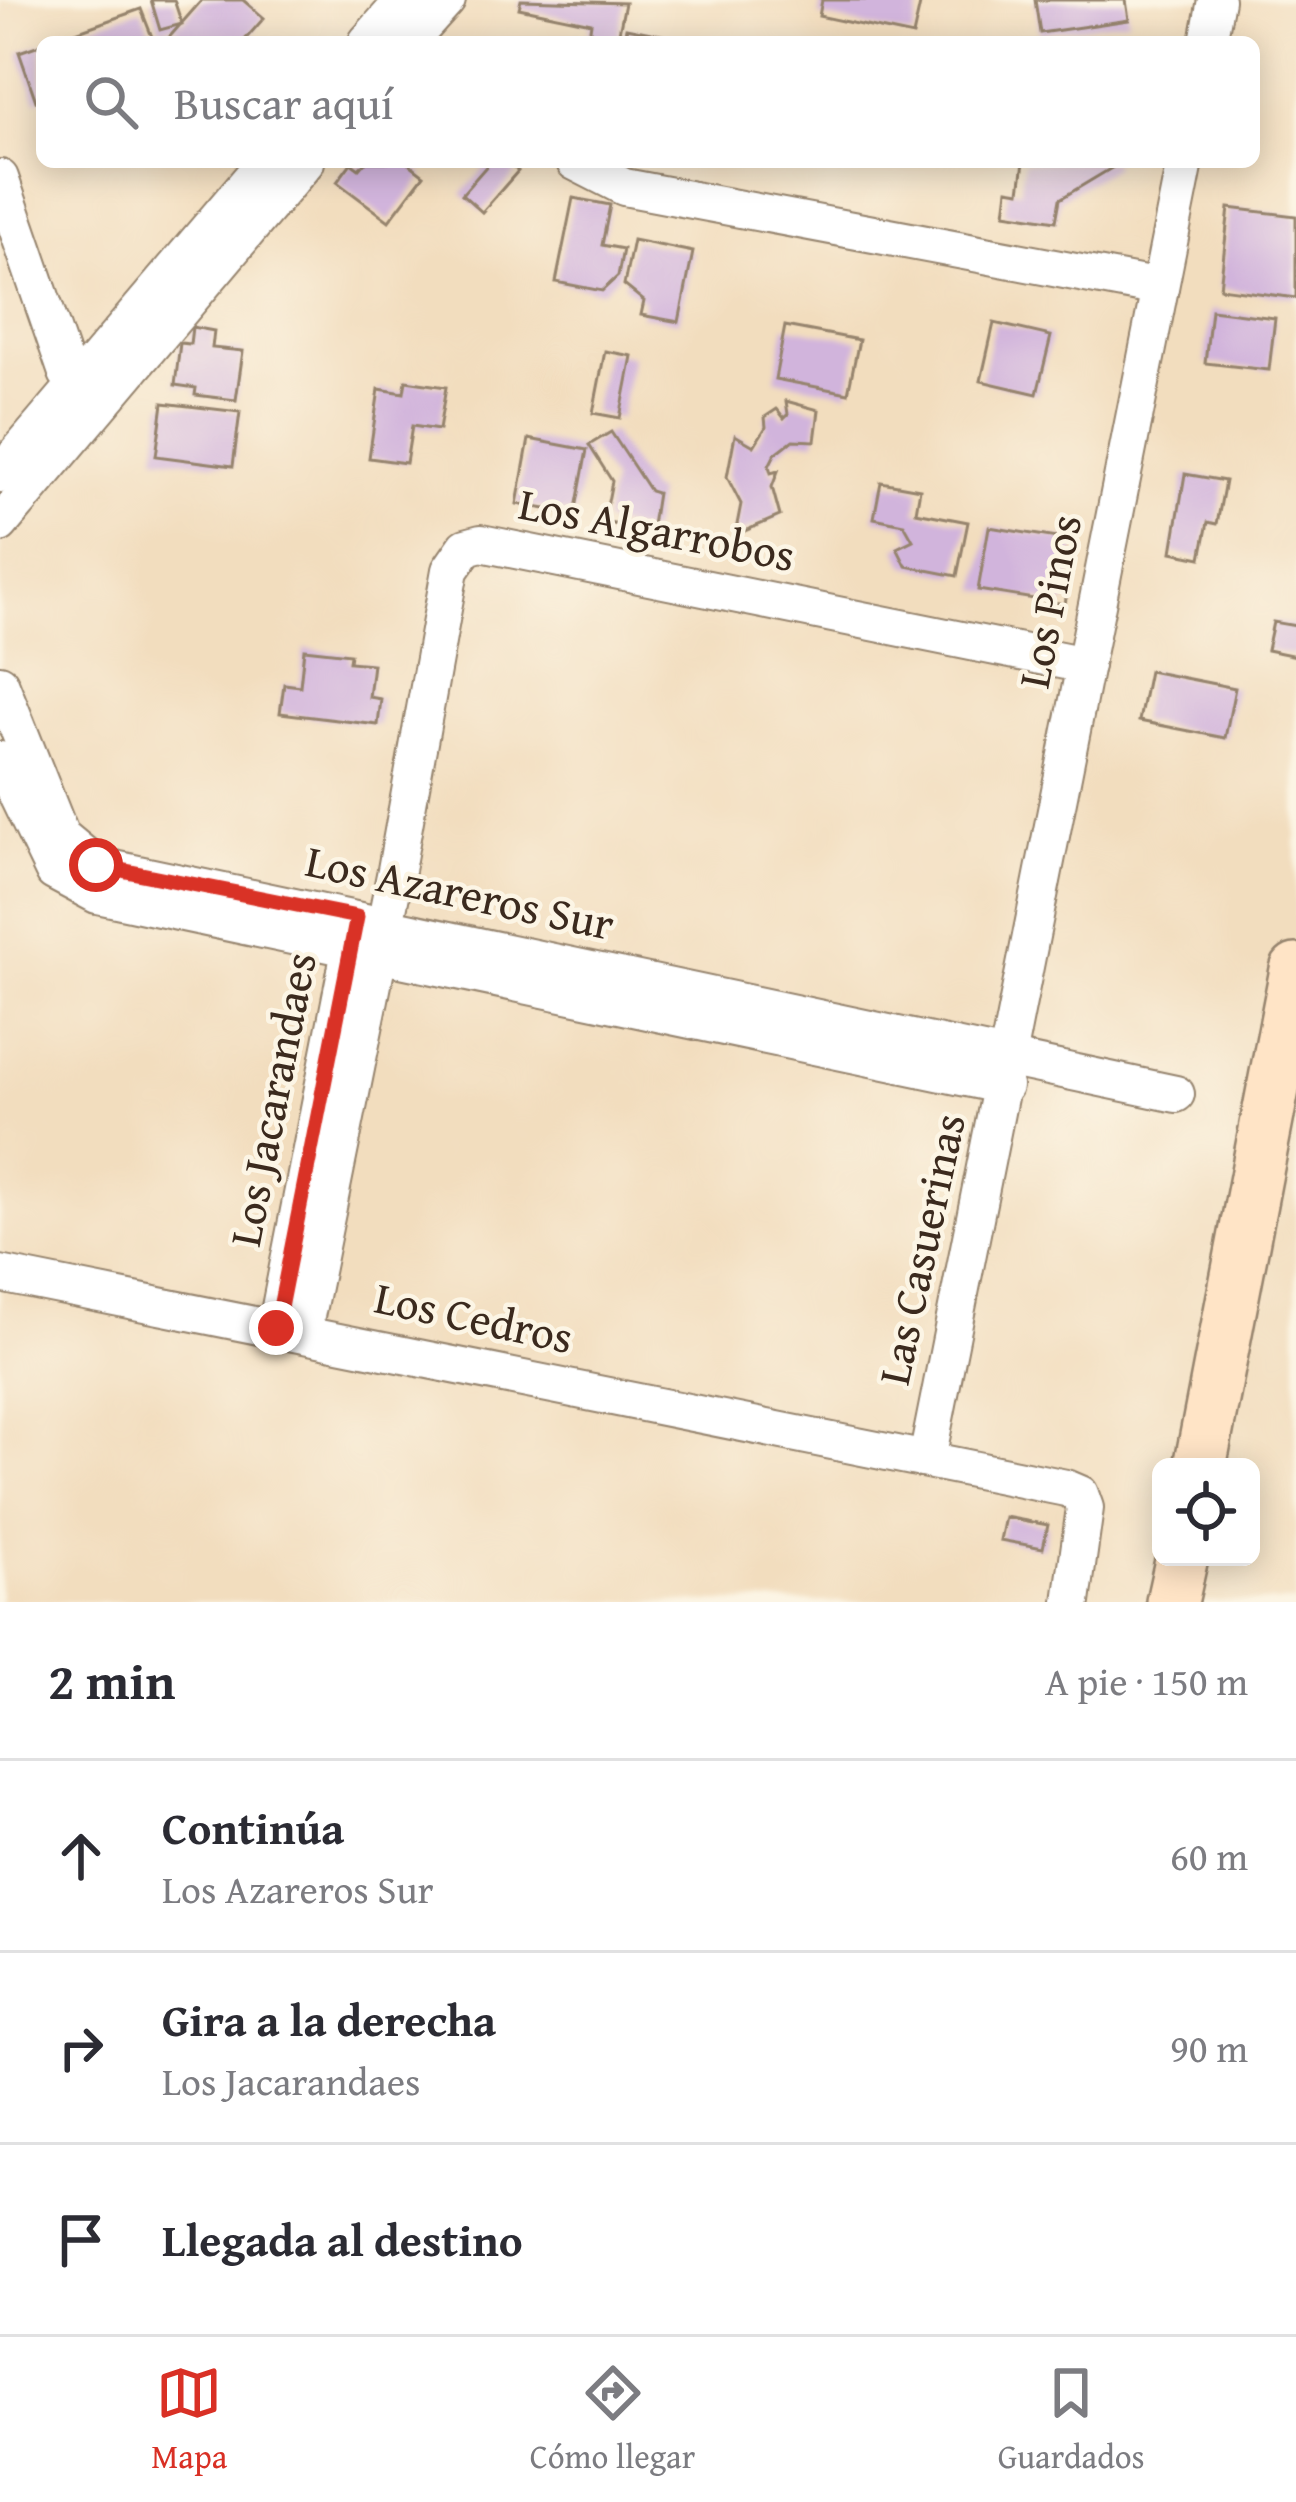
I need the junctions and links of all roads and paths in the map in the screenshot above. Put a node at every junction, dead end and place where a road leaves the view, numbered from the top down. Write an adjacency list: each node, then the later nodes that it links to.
1 (447, 0): 3 (street)
2 (1216, 0): 4 (street)
3 (389, 25)
4 (1209, 36)
5 (261, 168): 11 (street)
6 (300, 168): 11 (street)
7 (587, 168): 10 (street)
8 (1184, 168): 10 (street, Los Pinos)
9 (0, 178): 11 (street)
10 (1160, 288): 14 (street, Los Pinos)
11 (88, 396): 12 (street); 13 (street)
12 (0, 474)
13 (0, 524)
14 (1085, 665): 17 (street, Los Algarrobos); 20 (street, Los Pinos)
15 (0, 683): 18 (street, Los Azareros Sur)
16 (0, 760): 18 (street, Los Azareros Sur)
17 (396, 870): 18 (street, Los Jacarandaes)
18 (366, 936): 20 (street, Los Azareros Sur); 23 (street, Los Jacarandaes)
19 (1296, 970): 24 (main road)
20 (1006, 1072): 21 (street, Los Azareros Sur); 25 (street, Las Casuerinas)
21 (1176, 1094)
22 (0, 1274): 23 (street, Los Cedros)
23 (290, 1329): 25 (street, Los Cedros)
24 (1202, 1458)
25 (927, 1460): 27 (street, Los Cedros)
26 (1180, 1566): 28 (main road)
27 (1072, 1602)
28 (1172, 1602)

